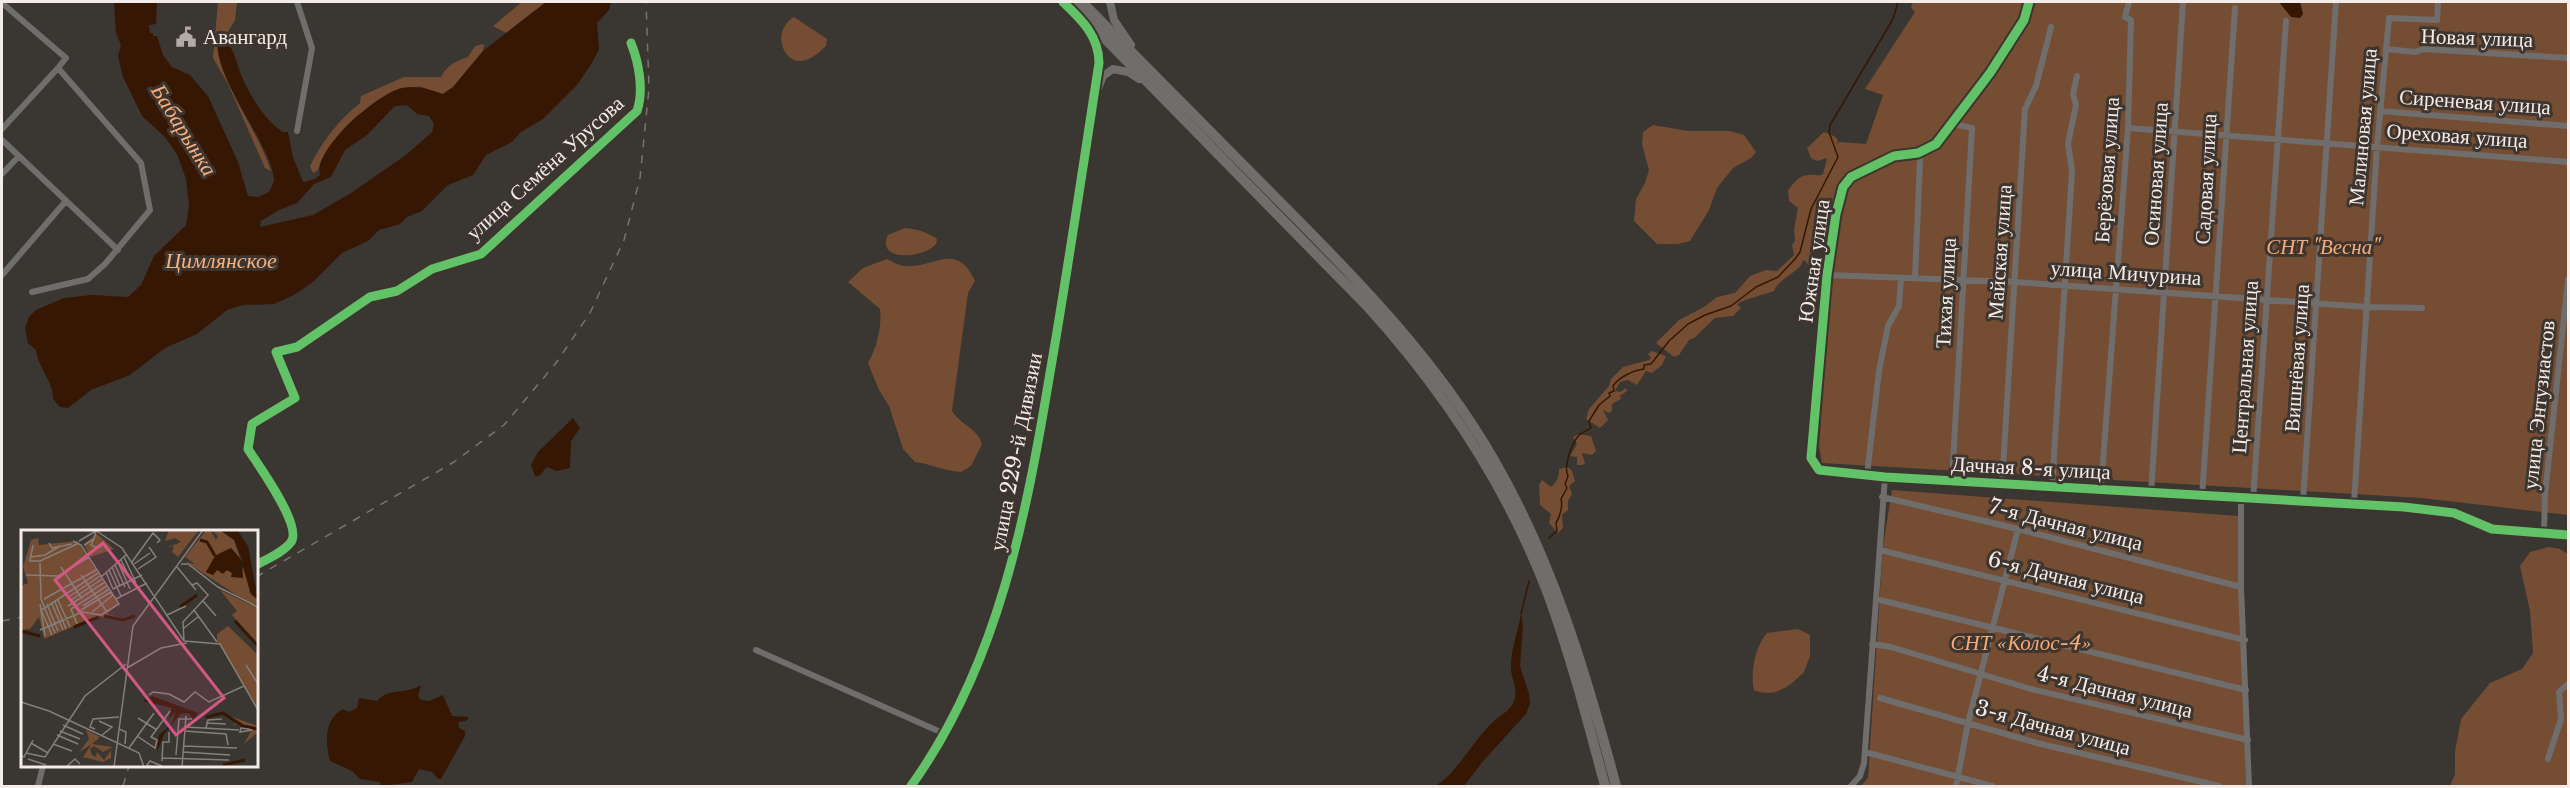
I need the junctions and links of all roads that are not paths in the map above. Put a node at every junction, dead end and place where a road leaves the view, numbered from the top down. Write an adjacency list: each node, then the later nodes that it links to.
1 (297, 2): 27 (street)
2 (1063, 2): 20 (street)
3 (1069, 2): 39 (highway)
4 (1082, 2): 22 (highway)
5 (1110, 2): 22 (street)
6 (2029, 2): 23 (street, Южная улица)
7 (2129, 2): 25 (street, Берёзовая улица)
8 (2183, 2): 28 (street, Осиновая улица)
9 (2336, 2): 32 (street, Вишнёвая улица)
10 (2438, 2): 16 (street, Малиновая улица)
11 (2, 3): 18 (street)
12 (2235, 8): 29 (street, Садовая улица)
13 (2286, 21): 30 (street, Центральная улица)
14 (2051, 27): 47 (street, Майская улица)
15 (631, 43): 75 (street, улица Семёна Урусова)
16 (2385, 49): 17 (street, Новая улица); 21 (street, Малиновая улица)
17 (2568, 58)
18 (57, 68): 26 (street); 40 (street)
19 (2077, 76): 48 (street)
20 (1092, 104): 39 (street); 88 (street, улица 229-й Дивизии)
21 (2380, 111): 24 (street, Сиреневая улица); 33 (street, Малиновая улица)
22 (1192, 113): 97 (highway)
23 (1953, 124): 34 (street, Южная улица); 45 (street, Тихая улица)
24 (2568, 126)
25 (2128, 128): 28 (street, Ореховая улица); 49 (street, Берёзовая улица)
26 (2, 129)
27 (297, 131)
28 (2176, 132): 29 (street, Ореховая улица); 51 (street, Осиновая улица)
29 (2225, 136): 30 (street, Ореховая улица); 52 (street, Садовая улица)
30 (2277, 139): 32 (street, Ореховая улица); 53 (street, Центральная улица)
31 (2, 140): 35 (street)
32 (2328, 143): 33 (street, Ореховая улица); 54 (street, Вишнёвая улица)
33 (2377, 147): 36 (street, Ореховая улица); 55 (street, Малиновая улица)
34 (1918, 153): 42 (street, Южная улица); 44 (street)
35 (19, 156): 37 (street); 38 (street)
36 (2568, 162)
37 (2, 174)
38 (65, 202): 40 (street); 41 (street)
39 (1281, 217): 96 (highway)
40 (118, 250): 50 (street)
41 (2, 275)
42 (1827, 275): 43 (street, улица Мичурина); 57 (street, Южная улица)
43 (1900, 278): 44 (street, улица Мичурина); 58 (street)
44 (1915, 278): 45 (street, улица Мичурина)
45 (1963, 279): 47 (street, улица Мичурина); 60 (street, Тихая улица)
46 (2568, 280): 72 (street, улица Энтузиастов)
47 (2016, 282): 48 (street, улица Мичурина); 61 (street, Майская улица)
48 (2065, 285): 49 (street, улица Мичурина); 62 (street)
49 (2116, 289): 51 (street, улица Мичурина); 63 (street, Берёзовая улица)
50 (32, 292)
51 (2165, 292): 52 (street, улица Мичурина); 64 (street, Осиновая улица)
52 (2216, 296): 53 (street, улица Мичурина); 65 (street, Садовая улица)
53 (2267, 300): 54 (street, улица Мичурина); 68 (street, Центральная улица)
54 (2317, 303): 55 (street, улица Мичурина); 69 (street, Вишнёвая улица)
55 (2367, 307): 56 (street, улица Мичурина); 70 (street, Малиновая улица)
56 (2422, 308)
57 (1819, 470): 58 (street, Дачная 8-я улица)
58 (1867, 475): 59 (street, Дачная 8-я улица)
59 (1885, 477): 60 (street, Дачная 8-я улица); 66 (street)
60 (1952, 481): 61 (street, Дачная 8-я улица)
61 (2002, 484): 62 (street, Дачная 8-я улица)
62 (2052, 486): 63 (street, Дачная 8-я улица)
63 (2101, 489): 64 (street, Дачная 8-я улица)
64 (2151, 493): 65 (street, Дачная 8-я улица)
65 (2202, 496): 67 (street, Дачная 8-я улица)
66 (1882, 497): 71 (street, 7-я Дачная улица); 74 (street)
67 (2241, 499): 68 (street, Дачная 8-я улица); 77 (street)
68 (2253, 500): 69 (street, Дачная 8-я улица)
69 (2303, 501): 70 (street, Дачная 8-я улица)
70 (2354, 503): 72 (street, Дачная 8-я улица)
71 (2018, 529): 76 (street); 77 (street, 7-я Дачная улица)
72 (2544, 533): 73 (street, Дачная 8-я улица)
73 (2568, 535)
74 (1880, 550): 76 (street, 6-я Дачная улица); 78 (street)
75 (258, 564)
76 (2006, 579): 79 (street); 80 (street, 6-я Дачная улица)
77 (2241, 587): 80 (street)
78 (1876, 598): 79 (street); 81 (street)
79 (1992, 627): 83 (street); 85 (street)
80 (2245, 640): 85 (street)
81 (1872, 644): 83 (street, 4-я Дачная улица); 90 (street)
82 (756, 650): 88 (street)
83 (1981, 673): 87 (street); 89 (street, 4-я Дачная улица)
84 (2568, 684): 91 (street)
85 (2246, 690): 89 (street)
86 (1880, 698): 87 (street, 3-я Дачная улица)
87 (1968, 723): 93 (street); 101 (street, 3-я Дачная улица)
88 (945, 734): 95 (street, улица 229-й Дивизии)
89 (2248, 740): 102 (street)
90 (1865, 752): 93 (street); 98 (street)
91 (2548, 759)
92 (43, 767): 94 (street)
93 (1958, 778): 99 (street); 100 (street)
94 (38, 786)
95 (911, 786)
96 (1605, 786)
97 (1616, 786)
98 (1851, 786)
99 (1956, 786)
100 (1992, 786)
101 (2219, 786)
102 (2249, 786)

